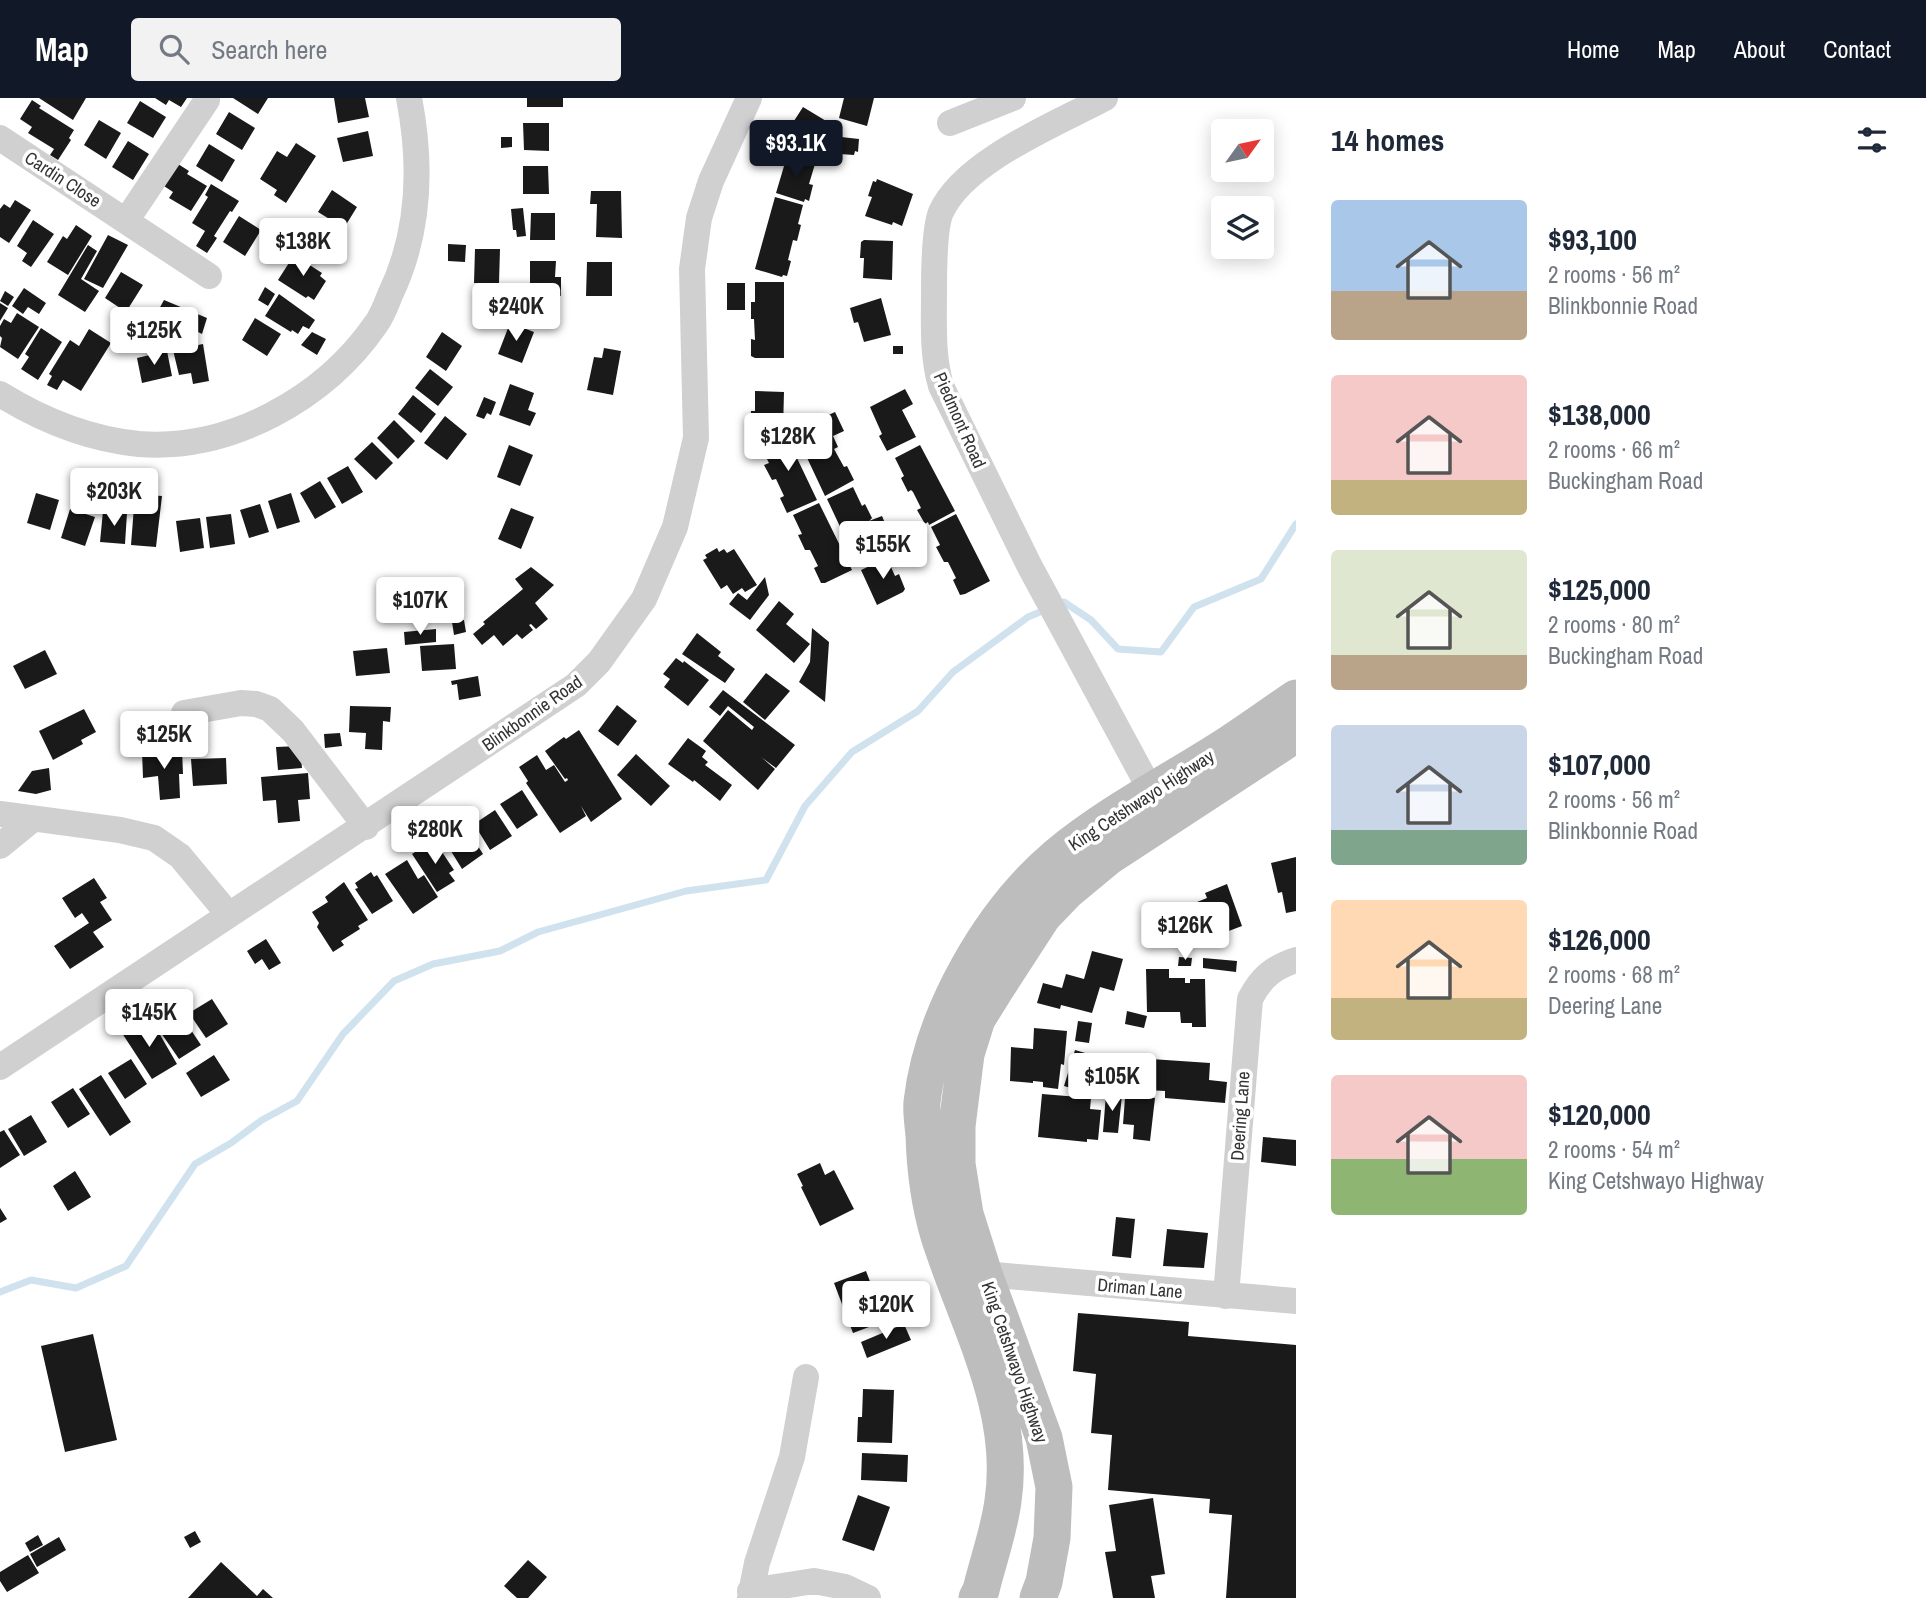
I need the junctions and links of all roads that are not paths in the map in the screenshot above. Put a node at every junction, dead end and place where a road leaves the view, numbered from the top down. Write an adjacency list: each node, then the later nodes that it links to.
1 (410, 98): 10 (street)
2 (749, 98): 17 (street, Blinkbonnie Road)
3 (1013, 98): 6 (street)
4 (1105, 98): 14 (street, Piedmont Road)
5 (207, 100): 8 (street)
6 (950, 123)
7 (0, 138): 8 (street, Cardin Close)
8 (126, 220): 9 (street, Cardin Close)
9 (209, 276)
10 (0, 394)
11 (1296, 698): 14 (main road, King Cetshwayo Highway)
12 (184, 713): 17 (street)
13 (1296, 734): 22 (main road, King Cetshwayo Highway)
14 (1151, 791): 28 (main road, King Cetshwayo Highway)
15 (0, 814): 16 (street)
16 (33, 819): 18 (street); 19 (street)
17 (366, 827): 19 (street, Blinkbonnie Road)
18 (0, 846)
19 (229, 915): 21 (street, Blinkbonnie Road)
20 (1296, 960): 23 (street, Deering Lane)
21 (0, 1068)
22 (984, 1274): 23 (street, Driman Lane); 29 (main road, King Cetshwayo Highway)
23 (1226, 1296): 24 (street, Driman Lane)
24 (1296, 1301)
25 (806, 1377): 26 (street)
26 (750, 1594): 27 (street)
27 (868, 1598)
28 (977, 1598)
29 (1038, 1598)

